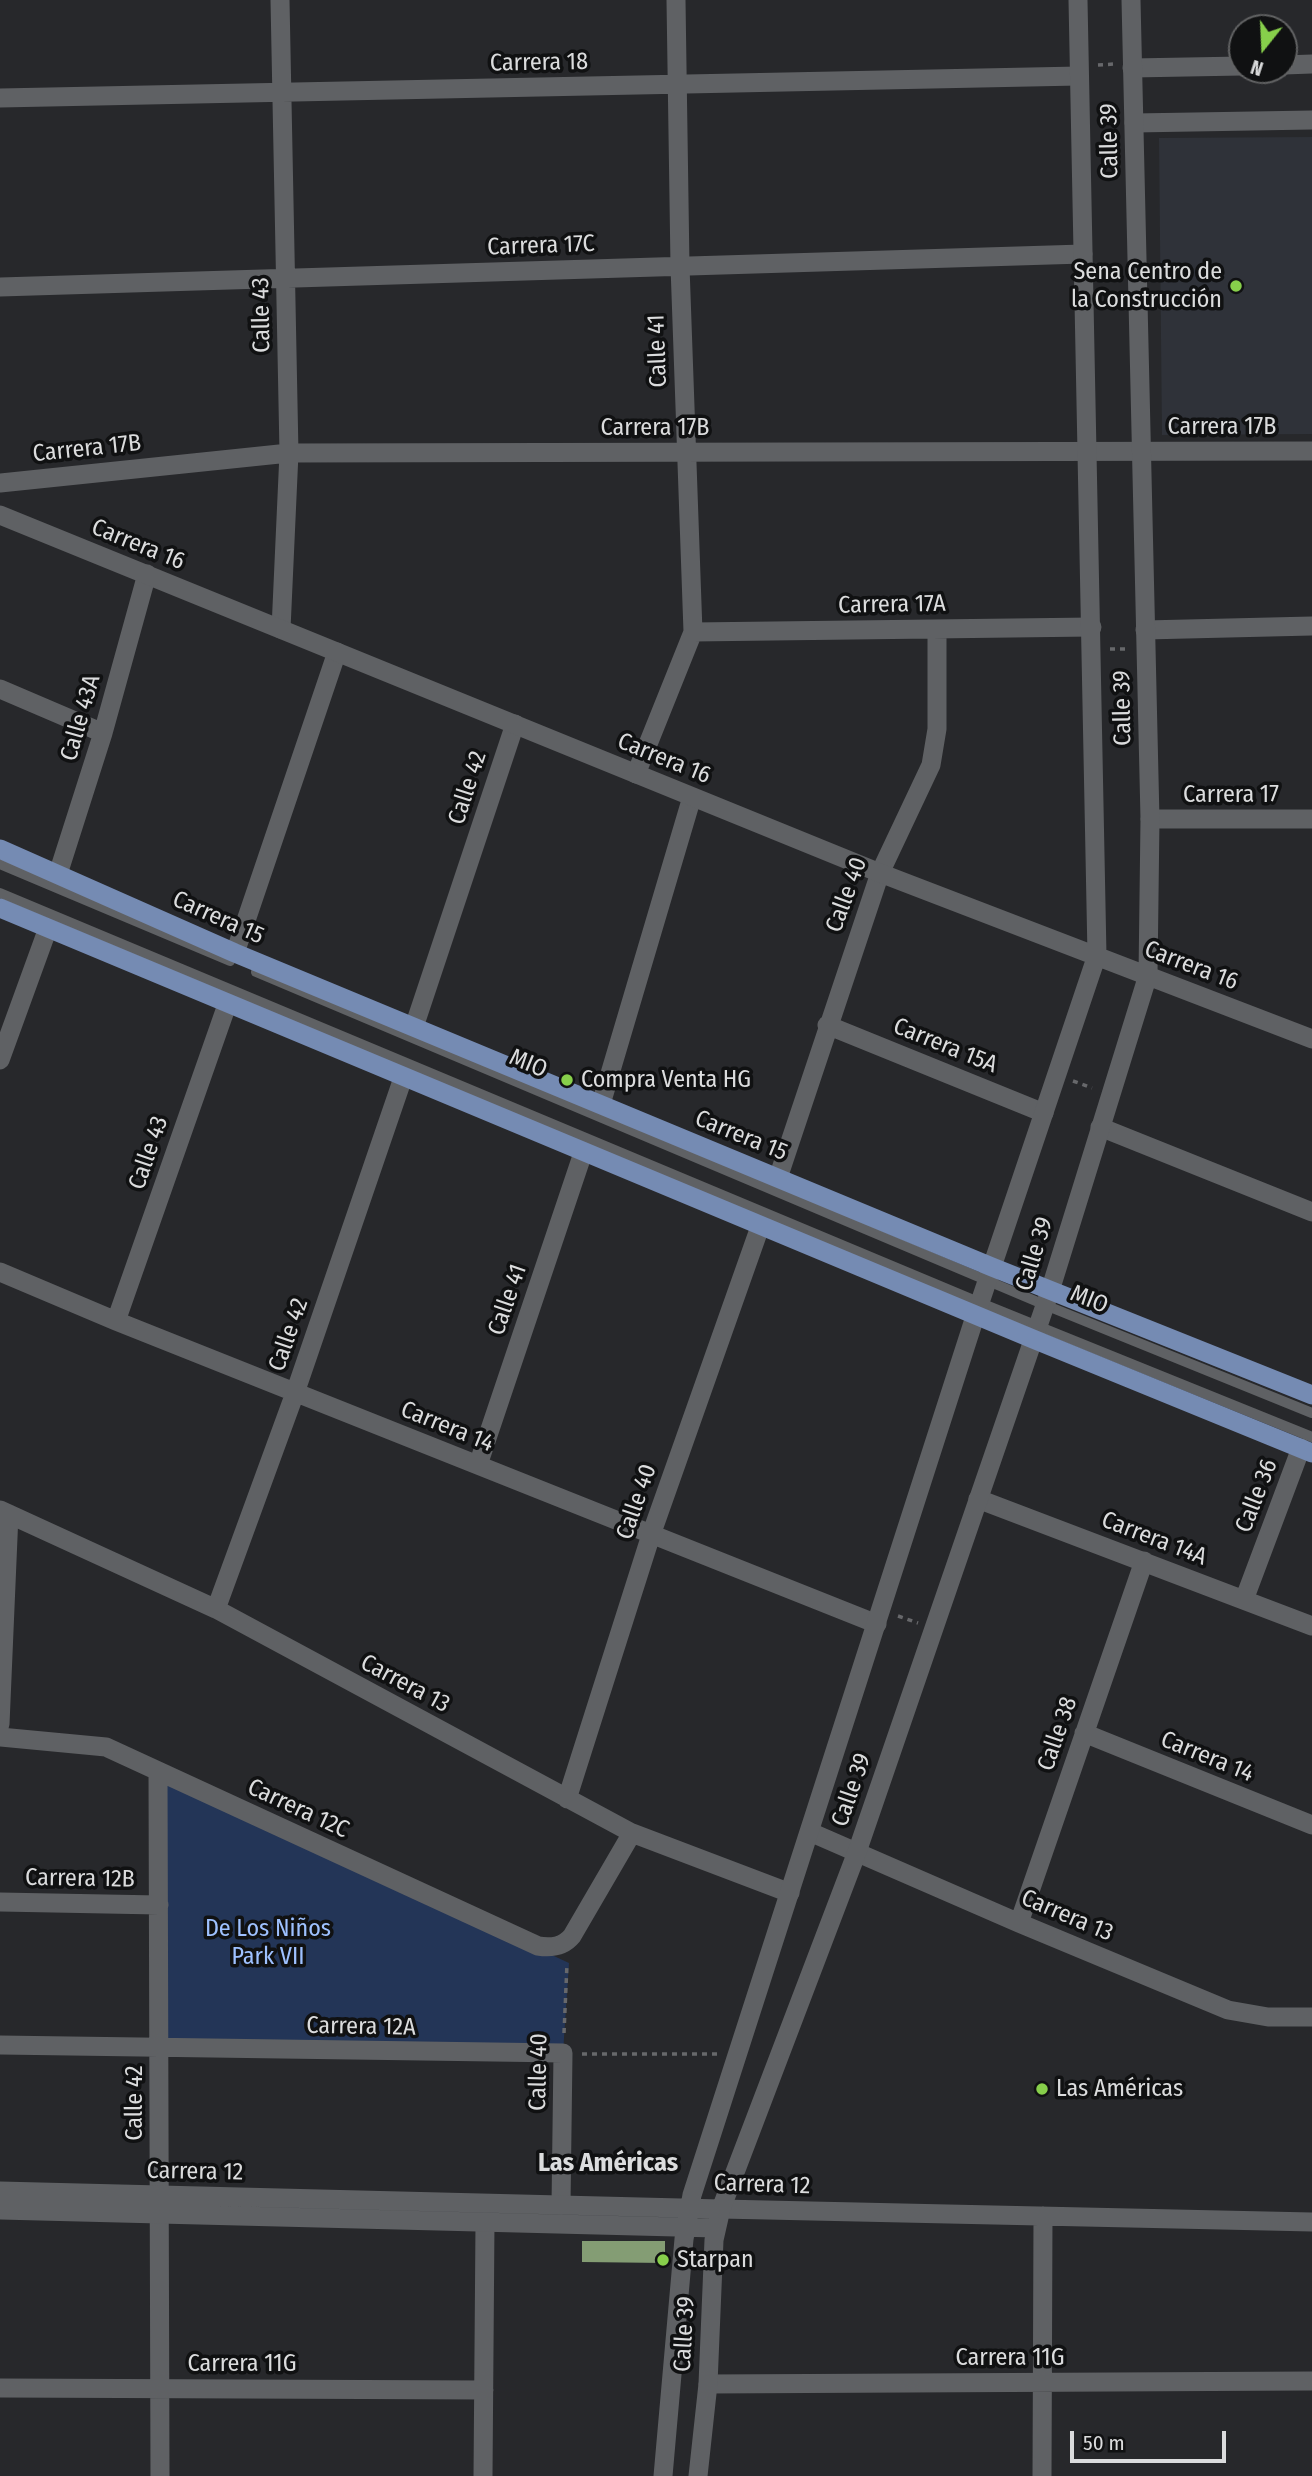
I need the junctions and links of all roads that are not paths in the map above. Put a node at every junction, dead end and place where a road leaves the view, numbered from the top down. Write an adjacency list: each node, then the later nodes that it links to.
1 (280, 0): 9 (street, Calle 43)
2 (676, 0): 8 (street, Calle 41)
3 (1077, 0): 7 (street, Calle 39)
4 (1131, 0): 5 (street, Calle 39)
5 (1127, 66): 6 (street); 12 (street, Calle 39)
6 (1228, 66)
7 (1084, 70): 8 (street, Carrera 18); 13 (street, Calle 39)
8 (678, 84): 9 (street, Carrera 18); 14 (street, Calle 41)
9 (282, 93): 10 (street, Carrera 18); 15 (street, Calle 43)
10 (0, 98)
11 (1312, 120): 12 (street)
12 (1133, 123): 20 (street, Calle 39)
13 (1083, 254): 14 (street, Carrera 17C); 19 (street, Calle 39)
14 (680, 266): 15 (street, Carrera 17C); 18 (street, Calle 41)
15 (286, 278): 16 (street, Carrera 17C); 21 (street, Calle 43)
16 (0, 287)
17 (1312, 451): 20 (street, Carrera 17B)
18 (686, 452): 19 (street, Carrera 17B); 21 (street, Carrera 17B); 30 (street, Calle 41)
19 (1087, 452): 20 (street, Carrera 17B); 26 (street, Calle 39)
20 (1141, 452): 29 (street, Calle 39)
21 (289, 453): 22 (street, Carrera 17B); 27 (street, Calle 43)
22 (0, 483)
23 (0, 515): 24 (street, Carrera 16)
24 (147, 574): 27 (street, Carrera 16); 34 (street, Calle 43A)
25 (1312, 626): 29 (street)
26 (1091, 627): 28 (street, Carrera 17A); 47 (street, Calle 39)
27 (281, 629): 31 (street, Carrera 16)
28 (937, 629): 30 (street, Carrera 17A); 41 (street, Calle 40)
29 (1145, 630): 37 (street, Calle 39)
30 (692, 632): 35 (street, Calle 41)
31 (337, 652): 33 (street, Carrera 16); 46 (street)
32 (0, 689): 34 (street)
33 (514, 724): 35 (street, Carrera 16); 51 (street, Calle 42)
34 (103, 733): 42 (street, Calle 43A)
35 (636, 774): 36 (street, Carrera 16)
36 (692, 797): 41 (street, Carrera 16); 55 (street)
37 (1150, 819): 38 (street, Carrera 17); 48 (street, Calle 39)
38 (1312, 819)
39 (0, 849): 42 (main road, Carrera 15)
40 (0, 864): 63 (lane, MIO)
41 (880, 873): 47 (street, Carrera 16); 50 (street, Calle 40)
42 (58, 874): 46 (main road, Carrera 15)
43 (0, 893): 65 (lane, MIO)
44 (0, 908): 45 (main road)
45 (48, 928): 49 (main road); 53 (street)
46 (235, 953): 51 (main road, Carrera 15)
47 (1097, 955): 48 (street, Carrera 16); 56 (street, Calle 39)
48 (1148, 975): 52 (street, Carrera 16); 57 (street, Calle 39)
49 (228, 1002): 54 (main road); 66 (street, Calle 43)
50 (827, 1025): 56 (street, Carrera 15A); 59 (street, Calle 40)
51 (414, 1027): 55 (main road, Carrera 15)
52 (1312, 1039)
53 (0, 1060)
54 (404, 1075): 58 (main road); 68 (street, Calle 42)
55 (600, 1104): 59 (main road, Carrera 15)
56 (1044, 1113): 63 (street, Calle 39)
57 (1100, 1127): 60 (street); 64 (street, Calle 39)
58 (584, 1150): 61 (main road); 72 (street, Calle 41)
59 (778, 1178): 63 (main road, Carrera 15)
60 (1312, 1212)
61 (761, 1224): 65 (main road); 75 (street, Calle 40)
62 (0, 1272): 66 (street, Carrera 14)
63 (990, 1274): 64 (main road, Carrera 15); 65 (street, Calle 39)
64 (1048, 1298): 67 (street, Calle 39); 69 (main road, Carrera 15); 70 (lane, MIO)
65 (979, 1309): 67 (main road); 79 (street, Calle 39)
66 (116, 1321): 68 (street, Carrera 14)
67 (1036, 1332): 71 (main road); 73 (street, Calle 39)
68 (295, 1393): 72 (street, Carrera 14); 78 (street, Calle 42)
69 (1312, 1395)
70 (1312, 1413)
71 (1308, 1446): 77 (street, Calle 36)
72 (478, 1465): 75 (street, Carrera 14)
73 (978, 1499): 76 (street, Carrera 14A); 89 (street, Calle 39)
74 (4, 1512): 78 (street, Carrera 13); 81 (street)
75 (651, 1535): 79 (street, Carrera 14); 85 (street, Calle 40)
76 (1144, 1561): 77 (street, Carrera 14A); 82 (street, Calle 38)
77 (1244, 1600): 80 (street, Carrera 14A)
78 (216, 1609): 85 (street, Carrera 13)
79 (883, 1618): 87 (street, Calle 39)
80 (1312, 1626)
81 (0, 1724)
82 (1084, 1733): 86 (street, Carrera 14); 93 (street, Calle 38)
83 (0, 1737): 84 (street, Carrera 12C)
84 (158, 1772): 88 (street, Carrera 12C); 92 (street, Calle 42)
85 (567, 1799): 88 (street, Carrera 13)
86 (1312, 1825)
87 (810, 1832): 89 (street, Carrera 13); 90 (street, Calle 39)
88 (632, 1833): 90 (street, Carrera 13)
89 (857, 1852): 93 (street, Carrera 13); 104 (street, Calle 39)
90 (790, 1893): 103 (street, Calle 39)
91 (0, 1902): 92 (street, Carrera 12B)
92 (159, 1905): 96 (street, Calle 42)
93 (1019, 1923): 94 (street, Carrera 13)
94 (1312, 2017)
95 (0, 2045): 96 (street, Carrera 12A)
96 (159, 2049): 97 (street, Carrera 12A); 99 (street, Calle 42)
97 (563, 2053): 100 (street, Calle 40)
98 (0, 2191): 99 (street, Carrera 12)
99 (159, 2204): 100 (street, Carrera 12); 101 (street, Carrera 12); 105 (street, Carrera 12); 111 (street, Calle 42)
100 (561, 2204): 103 (street, Carrera 12)
101 (0, 2210)
102 (1044, 2216): 104 (street, Carrera 12); 106 (street, Carrera 12); 108 (street)
103 (688, 2217): 104 (street, Carrera 12); 105 (street, Carrera 12); 115 (street, Calle 39)
104 (718, 2218): 109 (street, Calle 39)
105 (485, 2222): 112 (street)
106 (1312, 2222)
107 (1312, 2381): 108 (street, Carrera 11G)
108 (1043, 2382): 109 (street, Carrera 11G); 117 (street)
109 (708, 2384): 116 (street, Calle 39)
110 (0, 2388): 111 (street, Carrera 11G)
111 (159, 2388): 112 (street, Carrera 11G); 113 (street, Calle 42)
112 (484, 2390): 114 (street)
113 (160, 2476)
114 (483, 2476)
115 (663, 2476)
116 (698, 2476)
117 (1042, 2476)

